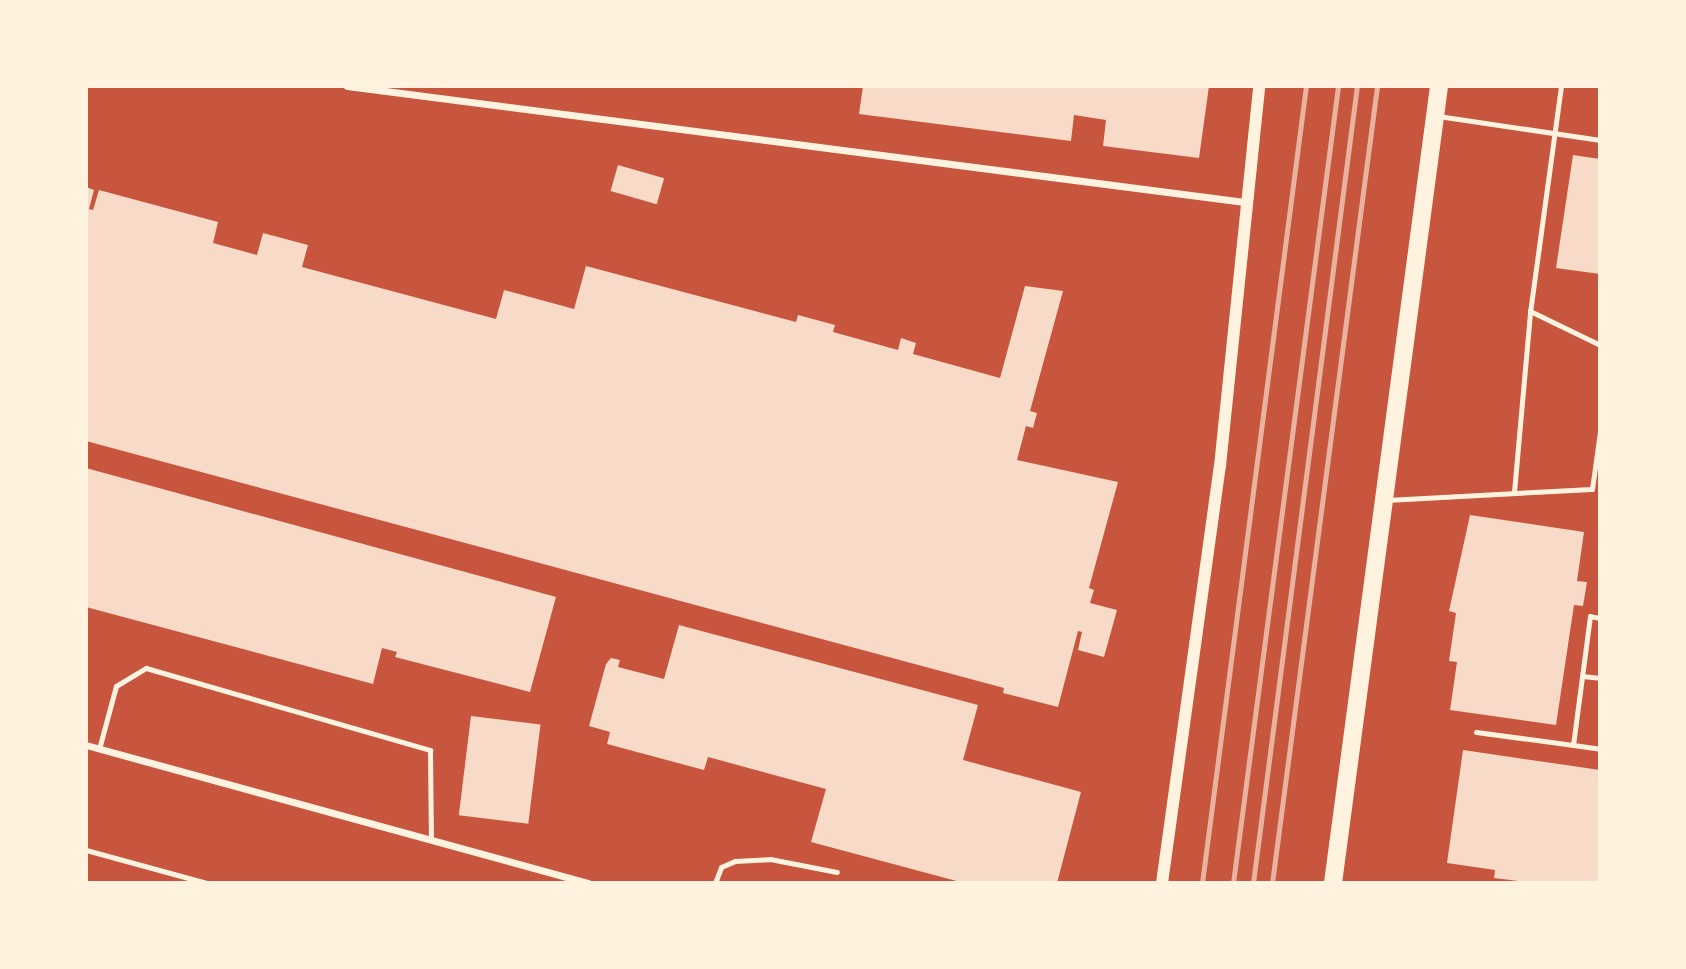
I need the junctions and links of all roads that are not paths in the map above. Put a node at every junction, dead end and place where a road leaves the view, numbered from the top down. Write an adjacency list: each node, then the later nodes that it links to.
1 (347, 86): 8 (street)
2 (1259, 86): 8 (street)
3 (1439, 86): 5 (main road)
4 (1561, 86): 6 (lane)
5 (1435, 115): 6 (lane); 13 (main road)
6 (1553, 134): 7 (lane); 9 (lane)
7 (1600, 140)
8 (1245, 202): 28 (street)
9 (1530, 311): 10 (lane); 12 (lane)
10 (1600, 345)
11 (1600, 431): 12 (lane)
12 (1514, 492): 13 (lane)
13 (1384, 500): 29 (main road)
14 (1600, 618): 15 (lane)
15 (1582, 676): 16 (lane); 18 (lane)
16 (1600, 678)
17 (1476, 732): 18 (lane)
18 (1573, 745): 21 (lane)
19 (86, 746): 20 (street)
20 (99, 749): 22 (street); 22 (lane)
21 (1600, 749)
22 (431, 840): 26 (street)
23 (86, 850): 25 (lane)
24 (836, 872): 27 (lane)
25 (207, 883)
26 (588, 883)
27 (715, 883)
28 (1162, 883)
29 (1333, 883)

